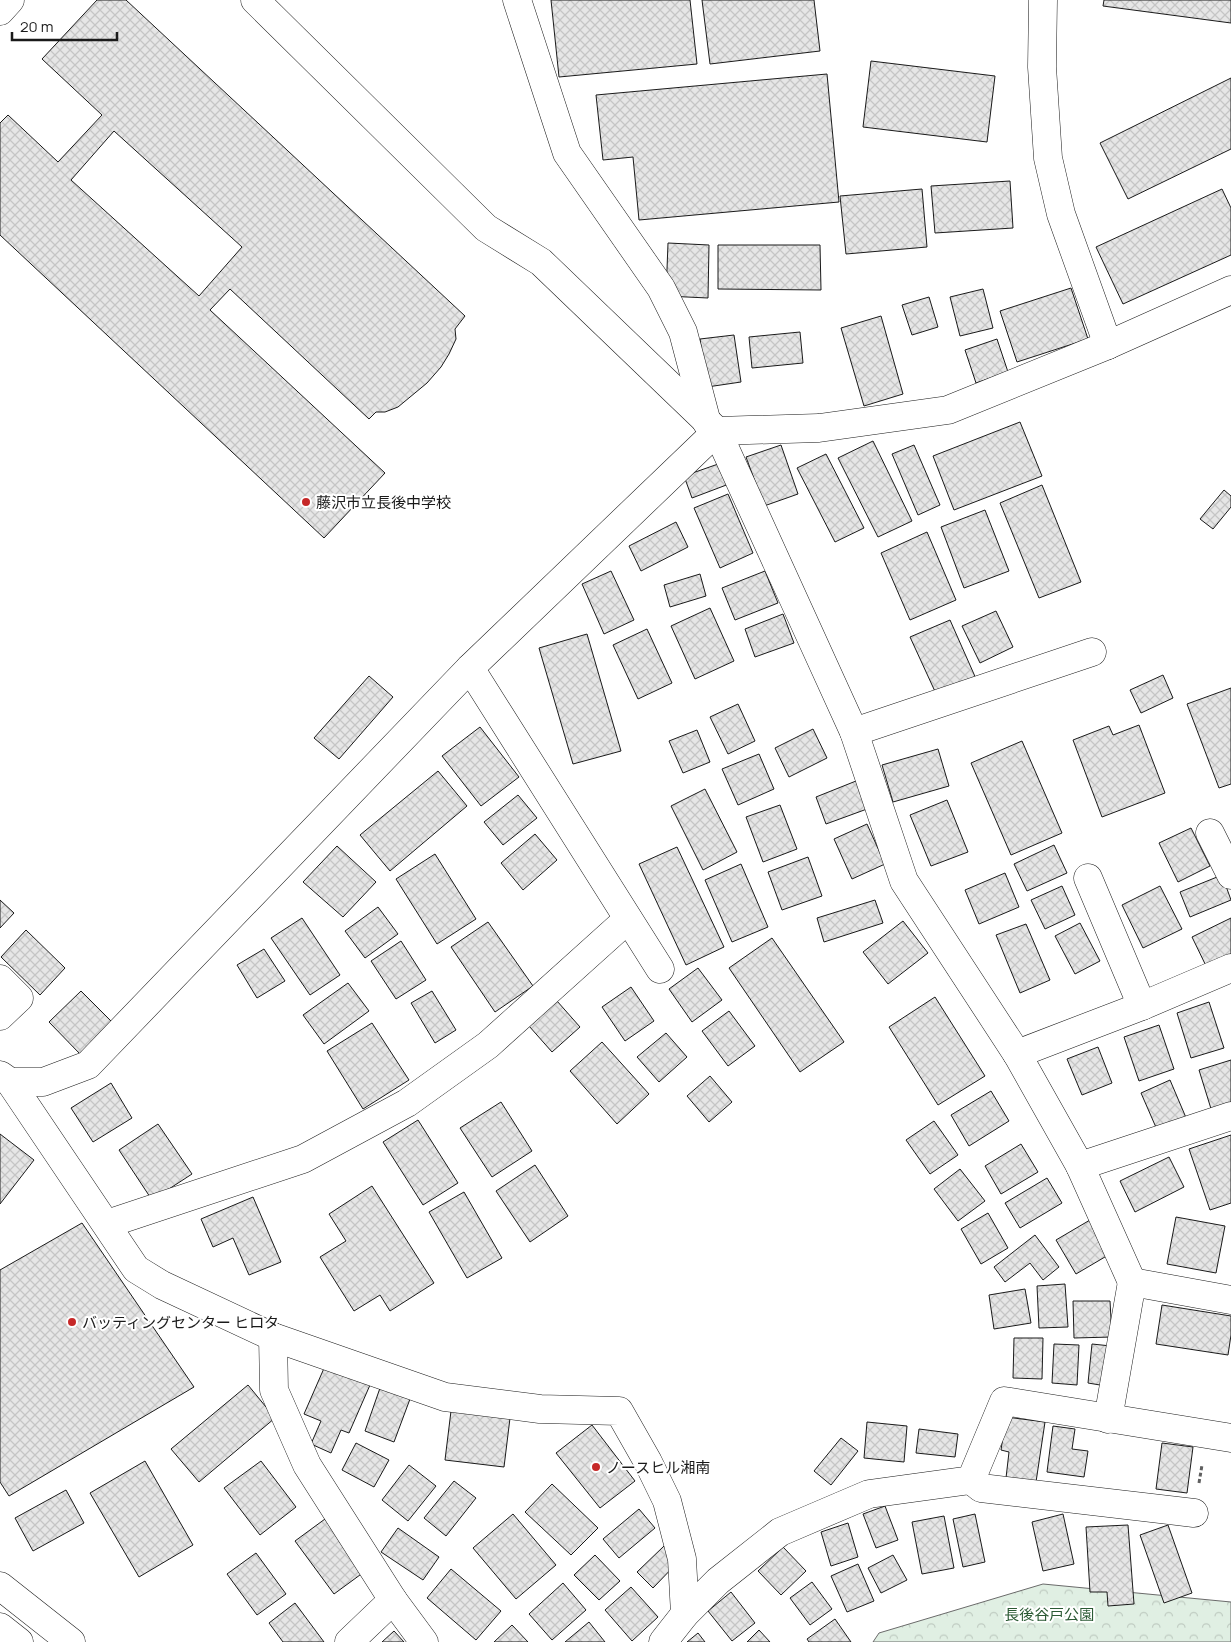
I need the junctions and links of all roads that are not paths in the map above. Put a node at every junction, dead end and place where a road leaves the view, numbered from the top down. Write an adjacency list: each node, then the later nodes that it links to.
1 (10, 0): 5 (street)
2 (255, 0): 8 (street)
3 (516, 0): 8 (street)
4 (1043, 0): 7 (street)
5 (0, 11)
6 (1231, 290): 7 (street)
7 (1108, 345): 8 (street)
8 (712, 427): 10 (street); 11 (street)
9 (1092, 652): 11 (street)
10 (470, 668): 15 (street); 22 (street)
11 (854, 732): 21 (street)
12 (1210, 833): 13 (street)
13 (1231, 875)
14 (1088, 878): 19 (street)
15 (628, 919): 17 (street); 25 (street)
16 (1231, 968): 19 (street)
17 (660, 969)
18 (0, 979): 20 (street)
19 (1142, 1006): 21 (street)
20 (0, 1016)
21 (1017, 1054): 24 (street)
22 (5, 1079): 25 (street)
23 (1231, 1116): 24 (street)
24 (1080, 1166): 26 (street)
25 (107, 1224): 28 (street)
26 (1132, 1282): 27 (street); 29 (street)
27 (1231, 1300)
28 (273, 1337): 34 (street); 35 (street)
29 (1108, 1418): 30 (street); 31 (street)
30 (1219, 1436)
31 (972, 1480): 32 (street); 35 (street)
32 (1194, 1513)
33 (0, 1586): 38 (street)
34 (393, 1600): 39 (street); 40 (street)
35 (684, 1614): 41 (street)
36 (0, 1627): 37 (street)
37 (19, 1642)
38 (71, 1642)
39 (349, 1642)
40 (424, 1642)
41 (663, 1642)

